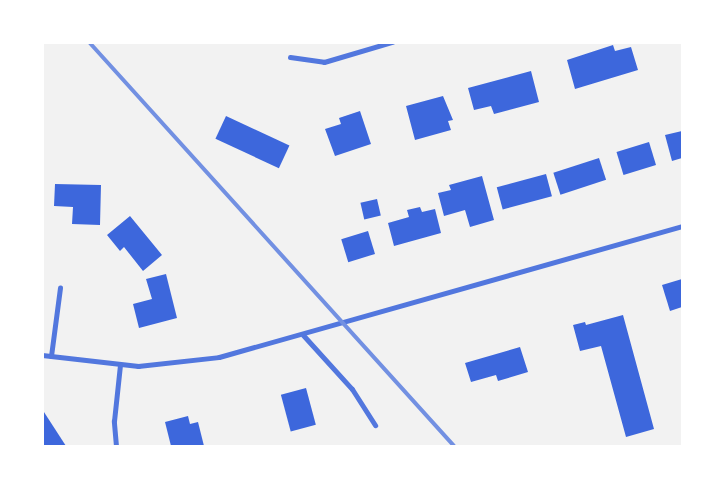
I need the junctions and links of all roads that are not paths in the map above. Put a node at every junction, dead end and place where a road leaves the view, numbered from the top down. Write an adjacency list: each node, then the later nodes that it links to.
1 (392, 42): 2 (street)
2 (290, 57)
3 (682, 226): 5 (street)
4 (60, 288): 7 (street)
5 (303, 335): 8 (street); 9 (street)
6 (42, 355): 7 (street)
7 (51, 356): 8 (street)
8 (120, 365): 10 (street)
9 (375, 425)
10 (116, 446)

